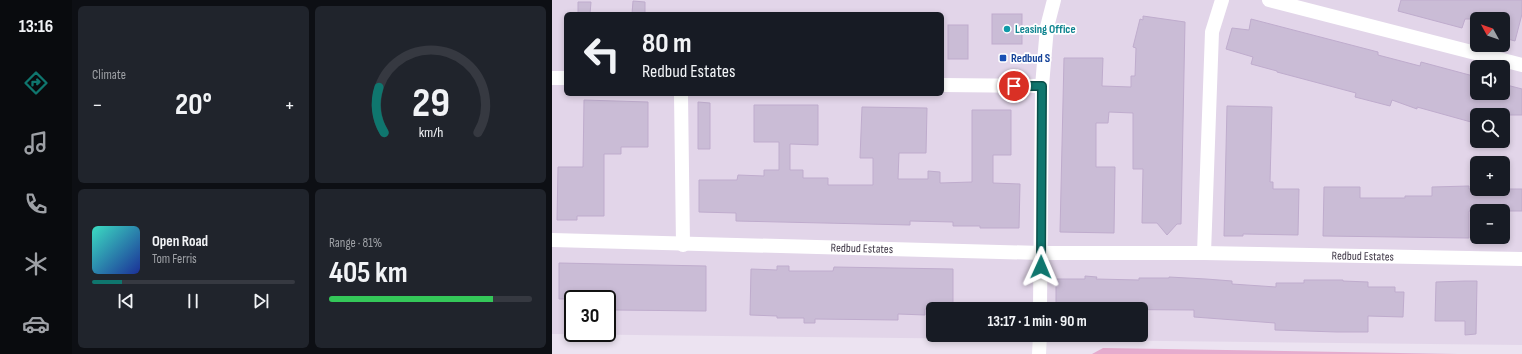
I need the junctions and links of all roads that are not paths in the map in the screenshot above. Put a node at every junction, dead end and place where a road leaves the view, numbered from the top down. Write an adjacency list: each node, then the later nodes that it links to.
1 (1054, 0): 8 (street)
2 (1222, 0): 13 (street)
3 (1270, 0): 4 (street)
4 (1522, 65)
5 (552, 78): 6 (street)
6 (564, 78)
7 (944, 84): 8 (street)
8 (1042, 86): 12 (street)
9 (681, 96): 11 (street)
10 (552, 240): 11 (street, Redbud Estates)
11 (683, 245): 12 (street, Redbud Estates)
12 (1041, 253): 13 (street, Redbud Estates); 15 (street)
13 (1204, 253): 14 (street, Redbud Estates)
14 (1522, 259)
15 (1040, 302)
16 (1040, 342): 17 (street)
17 (1039, 354)

